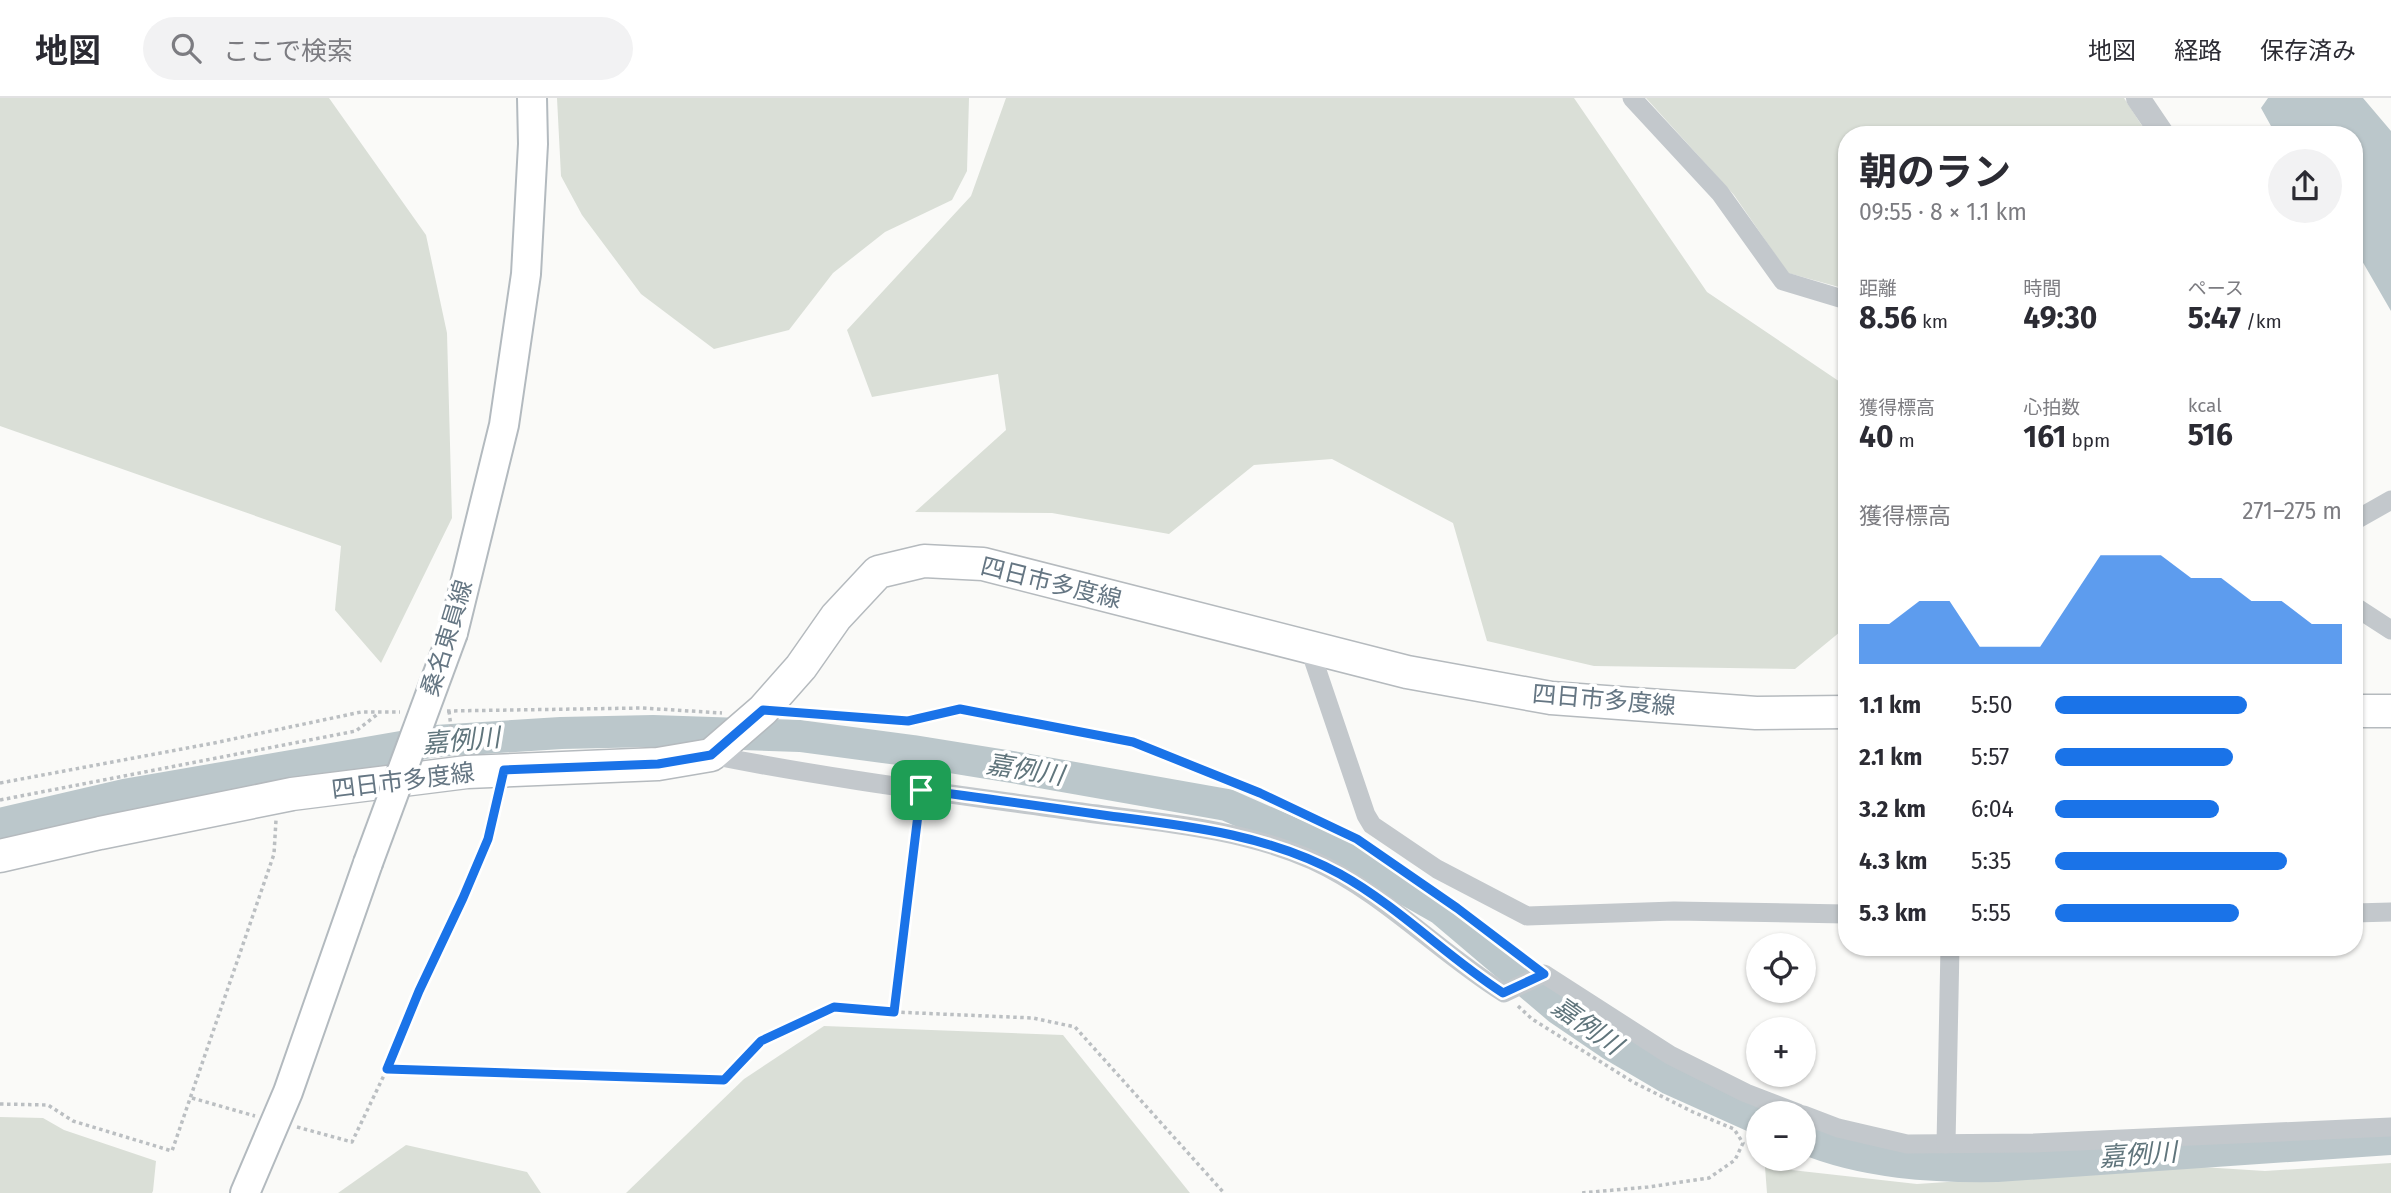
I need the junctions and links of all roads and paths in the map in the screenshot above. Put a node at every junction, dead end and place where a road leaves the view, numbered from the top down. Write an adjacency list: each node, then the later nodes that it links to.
1 (532, 98): 44 (main road, 桑名東員線, bridge)
2 (1632, 98): 5 (street)
3 (2138, 98): 4 (street)
4 (2157, 126)
5 (1838, 298)
6 (2391, 500): 7 (street)
7 (2363, 516)
8 (2363, 612): 9 (street)
9 (2391, 630)
10 (1309, 647): 11 (main road, 四日市多度線); 19 (main road, 四日市多度線); 30 (street)
11 (763, 710): 20 (main road, 四日市多度線); 32 (path)
12 (440, 711): 13 (path)
13 (449, 711): 14 (path); 21 (path)
14 (691, 711)
15 (2363, 711): 16 (main road)
16 (2391, 711)
17 (380, 712): 18 (path); 23 (path); 26 (path)
18 (404, 712)
19 (1838, 712)
20 (711, 755): 22 (main road, 四日市多度線); 24 (street)
21 (454, 760)
22 (504, 770): 25 (main road, 四日市多度線); 35 (path)
23 (0, 783)
24 (921, 790): 33 (street); 34 (path)
25 (278, 797): 27 (main road, 四日市多度線); 36 (path)
26 (0, 800)
27 (0, 856)
28 (2363, 912): 29 (street)
29 (2391, 912)
30 (1838, 914)
31 (1950, 956): 43 (street)
32 (1544, 974): 33 (street); 37 (street)
33 (1503, 993): 46 (path)
34 (894, 1012): 35 (path); 45 (path)
35 (387, 1069): 41 (path)
36 (192, 1098): 38 (path); 39 (path)
37 (1767, 1101)
38 (0, 1104)
39 (260, 1117)
40 (1816, 1120): 43 (street)
41 (291, 1125)
42 (2391, 1127): 43 (street)
43 (1946, 1144)
44 (245, 1193)
45 (1224, 1193)
46 (1581, 1193)

